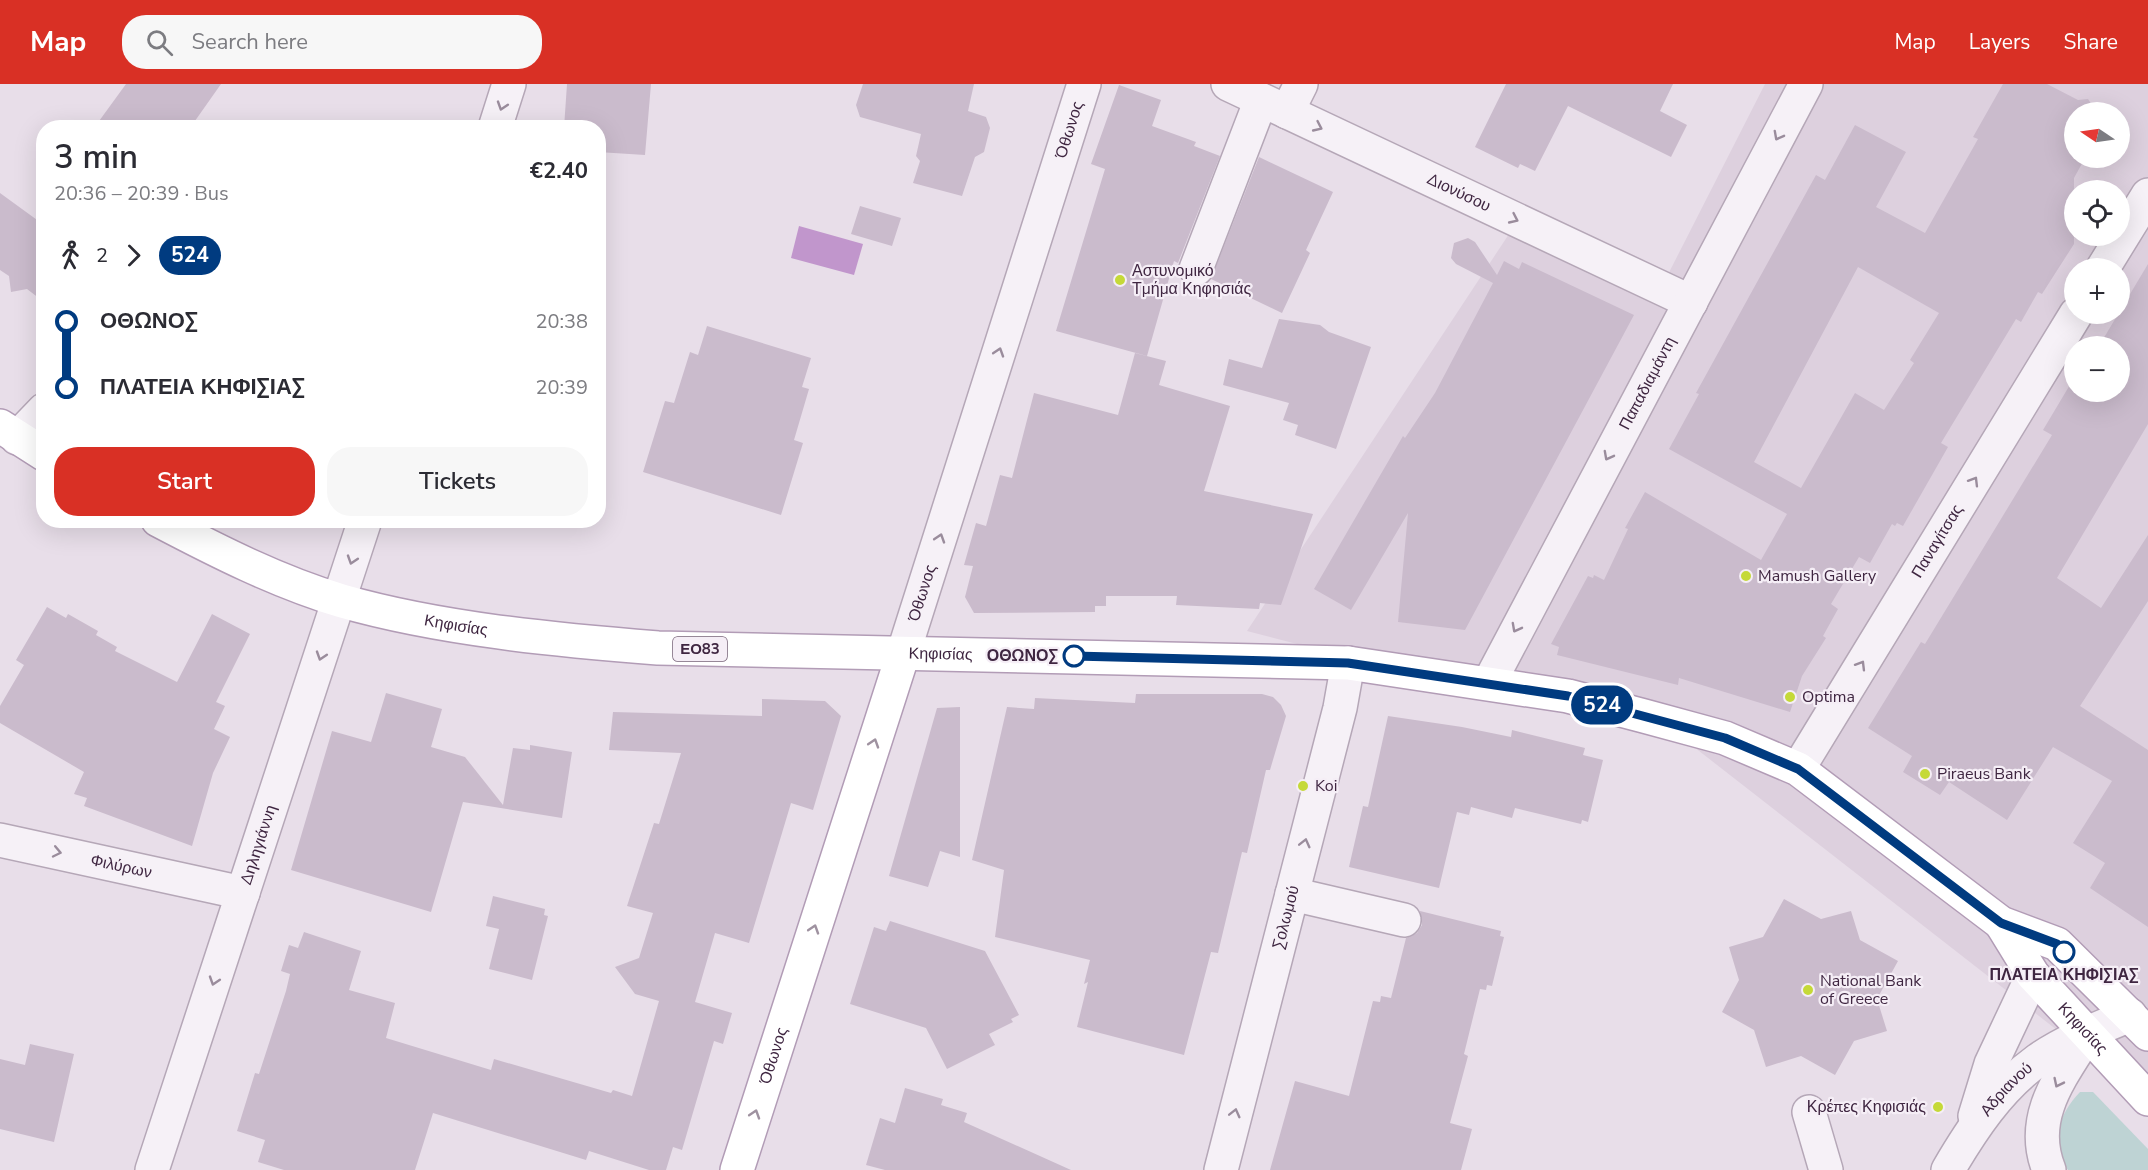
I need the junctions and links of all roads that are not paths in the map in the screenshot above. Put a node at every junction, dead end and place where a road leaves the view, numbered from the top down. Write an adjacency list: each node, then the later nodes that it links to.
1 (509, 84): 6 (street, one-way to 6)
2 (1084, 84): 17 (street, Όθωνος, one-way to 2)
3 (1228, 84): 5 (street, Διονύσου)
4 (1806, 84): 10 (street, Παπαδιαμάντη, one-way to 10)
5 (1283, 99): 9 (street); 10 (street, Διονύσου, one-way to 10)
6 (498, 120)
7 (2148, 195): 8 (street)
8 (2109, 258)
9 (1196, 269)
10 (1691, 302): 19 (street, Παπαδιαμάντη, one-way to 19)
11 (2070, 324): 20 (street, Παναγίτσας, one-way to 11)
12 (36, 420): 13 (street)
13 (20, 439)
14 (175, 528): 16 (main road, Κηφισίας / ΕΟ83)
15 (362, 528): 16 (street, Δηληγιάννη, one-way to 16)
16 (339, 600): 17 (main road, Κηφισίας / ΕΟ83); 22 (street, Δηληγιάννη, one-way to 22)
17 (903, 654): 18 (main road, Κηφισίας / ΕΟ83); 33 (main road, Όθωνος, one-way to 17)
18 (1348, 663): 19 (main road, Κηφισίας / ΕΟ83); 23 (street, Σολωμού, one-way to 18)
19 (1489, 683): 20 (main road, Κηφισίας / ΕΟ83)
20 (1798, 769): 25 (main road, Κηφισίας / ΕΟ83)
21 (0, 840): 22 (street, Φιλύρων, one-way to 22)
22 (243, 893): 32 (street, Δηληγιάννη, one-way to 32)
23 (1292, 894): 24 (street); 34 (street, Σολωμού, one-way to 23)
24 (1404, 920)
25 (2001, 923): 26 (main road, Κηφισίας / ΕΟ83); 27 (main road, Κηφισίας / ΕΟ83)
26 (2033, 975): 28 (main road, Κηφισίας / ΕΟ83); 31 (street)
27 (2139, 1025): 28 (street, Αδριανού)
28 (2088, 1033): 29 (main road, Κηφισίας / ΕΟ83); 31 (street, Αδριανού); 37 (street, one-way to 37)
29 (2148, 1099)
30 (1809, 1112): 35 (street)
31 (1971, 1130): 36 (street, Αδριανού)
32 (152, 1170)
33 (737, 1170)
34 (1221, 1170)
35 (1826, 1170)
36 (1948, 1170)
37 (2049, 1170)

